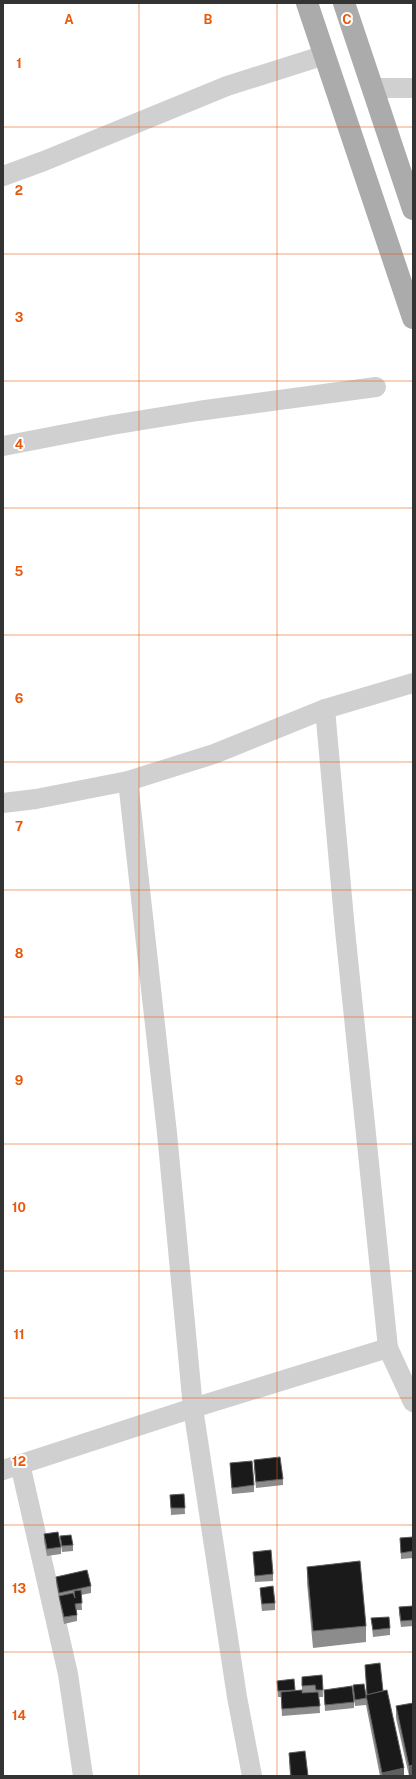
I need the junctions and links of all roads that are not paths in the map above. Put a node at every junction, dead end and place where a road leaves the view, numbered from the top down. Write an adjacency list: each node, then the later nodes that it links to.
1 (307, 3): 3 (main road)
2 (344, 3): 4 (main road)
3 (325, 55): 6 (street); 8 (main road)
4 (373, 88): 5 (street); 7 (main road)
5 (413, 88)
6 (3, 176)
7 (413, 209)
8 (413, 318)
9 (376, 387): 10 (street)
10 (3, 446)
11 (413, 683): 12 (street)
12 (325, 709): 13 (street); 15 (street)
13 (128, 781): 14 (street); 17 (street)
14 (3, 802)
15 (388, 1348): 16 (street); 17 (street)
16 (413, 1402)
17 (193, 1408): 18 (street); 20 (street)
18 (12, 1467): 19 (street)
19 (83, 1776)
20 (252, 1776)

